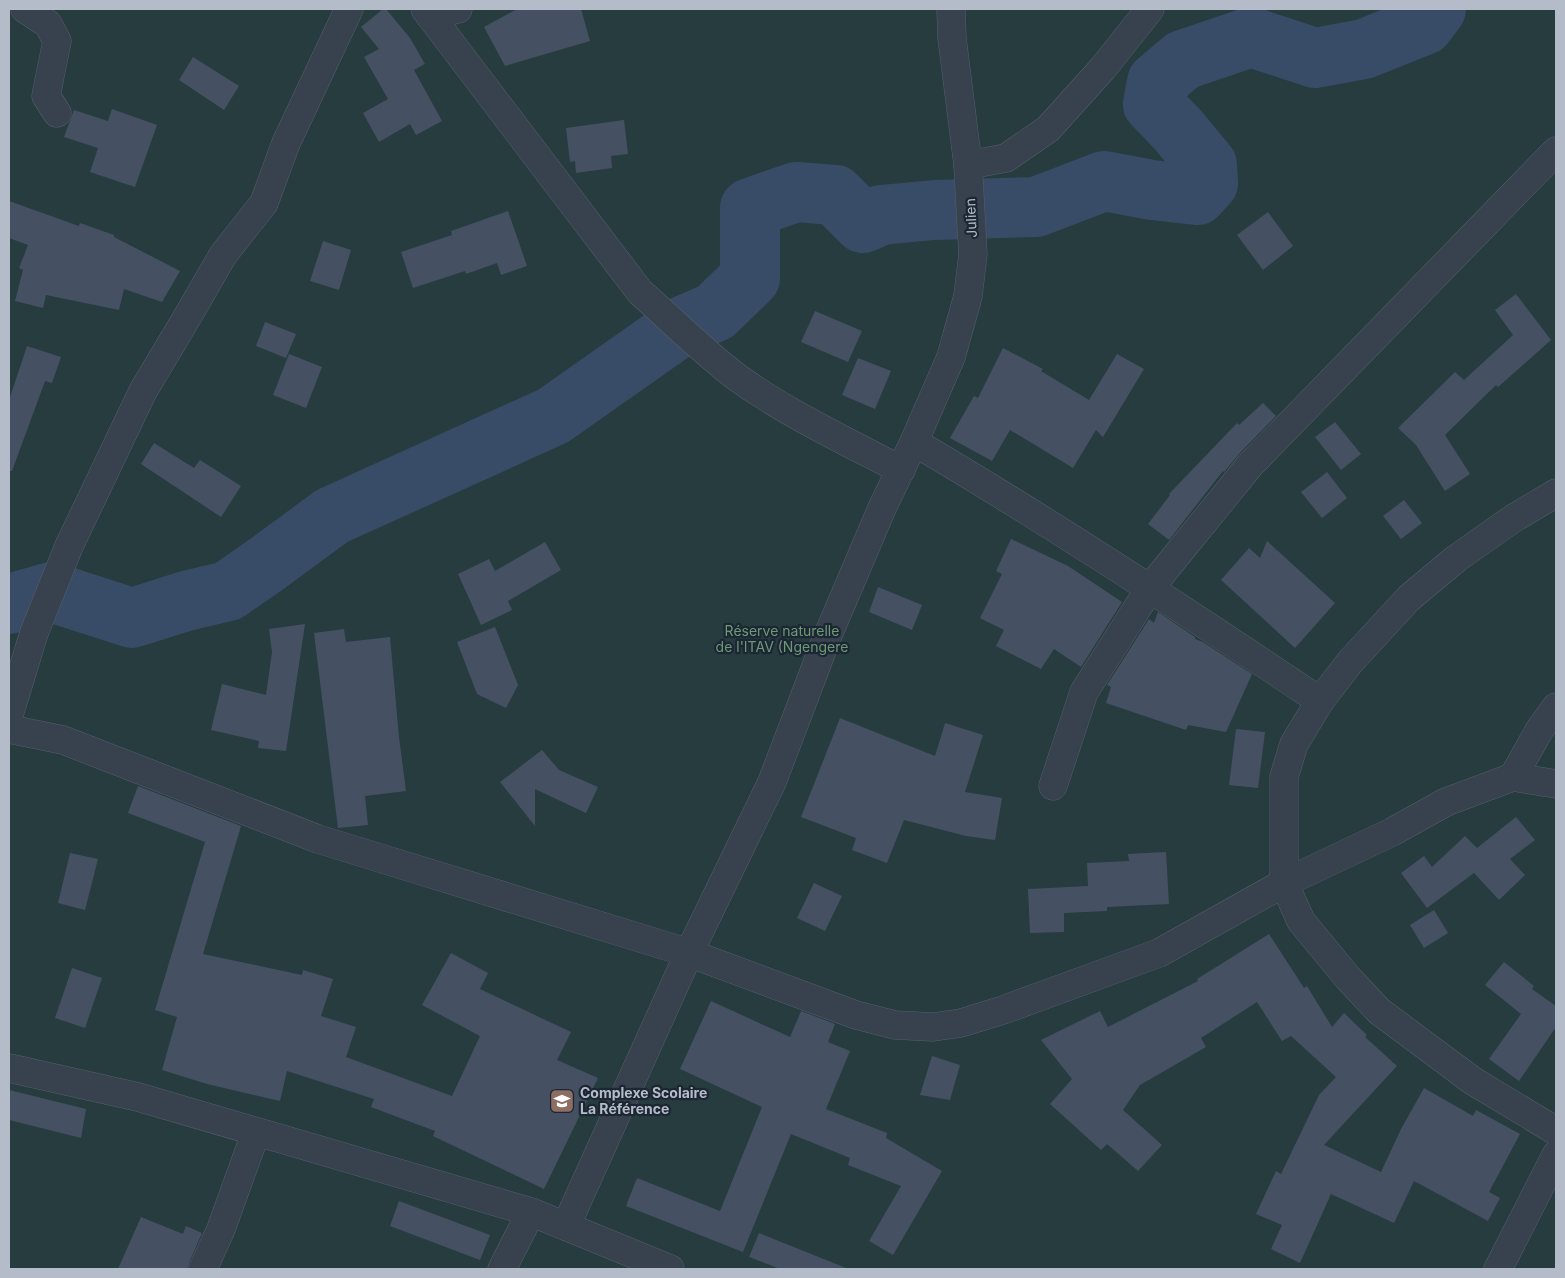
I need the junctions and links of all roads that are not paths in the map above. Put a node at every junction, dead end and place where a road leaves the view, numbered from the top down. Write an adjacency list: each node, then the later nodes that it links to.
1 (25, 9): 7 (street)
2 (349, 9): 16 (street)
3 (458, 9): 6 (street)
4 (951, 9): 9 (street, Julien)
5 (1150, 9): 9 (street)
6 (427, 12): 11 (street)
7 (57, 113)
8 (1556, 151): 13 (street)
9 (968, 173): 10 (street, Julien)
10 (914, 442): 11 (street, Julien); 13 (street)
11 (900, 470): 22 (street, Julien)
12 (1556, 494): 14 (street)
13 (1150, 588): 14 (street); 20 (street)
14 (1320, 701): 21 (street)
15 (1556, 707): 18 (street)
16 (9, 715)
17 (9, 729): 22 (street)
18 (1513, 777): 19 (street); 21 (street)
19 (1556, 784)
20 (1053, 786)
21 (1284, 883): 22 (street); 24 (street)
22 (689, 953): 28 (street, Julien)
23 (9, 1068): 25 (street)
24 (1556, 1131)
25 (256, 1132): 27 (street); 29 (street)
26 (1556, 1155): 32 (street)
27 (531, 1212): 28 (street); 30 (street)
28 (566, 1226): 31 (street)
29 (203, 1269)
30 (502, 1269)
31 (670, 1269)
32 (1498, 1269)

